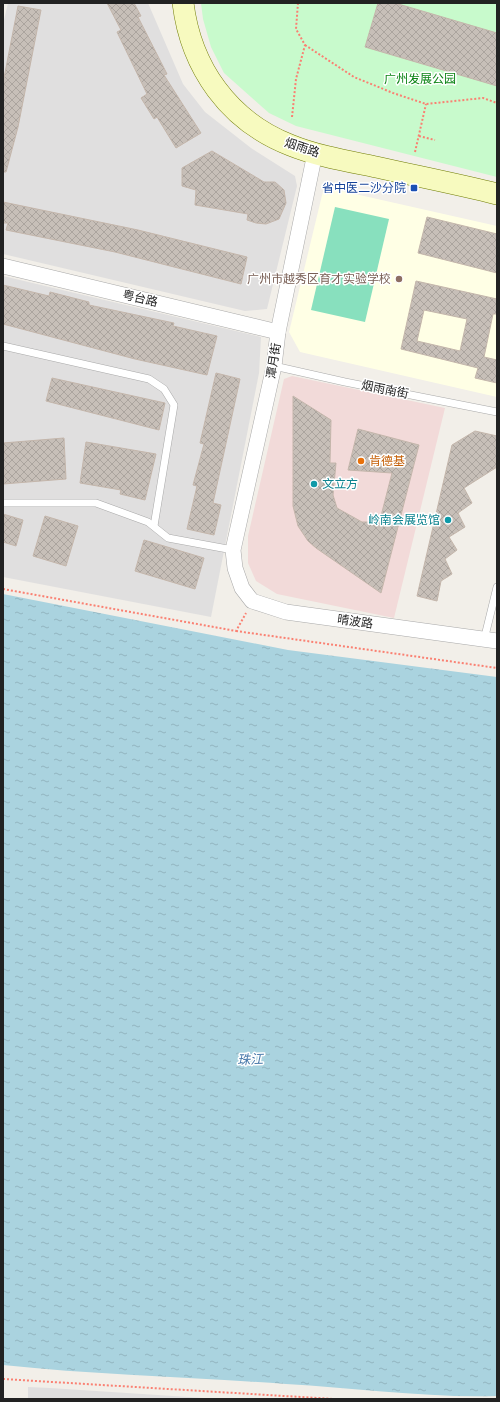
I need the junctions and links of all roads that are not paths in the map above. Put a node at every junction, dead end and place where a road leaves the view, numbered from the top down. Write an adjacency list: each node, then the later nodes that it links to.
1 (183, 3): 2 (main road, 烟雨路)
2 (315, 153): 3 (main road, 烟雨路); 5 (street, 潭月街)
3 (497, 194)
4 (3, 266): 5 (street, 粤台路)
5 (278, 332): 7 (street, 潭月街)
6 (3, 346): 10 (lane)
7 (274, 366): 8 (lane, 烟雨南街); 11 (street, 潭月街)
8 (497, 412)
9 (3, 503): 10 (lane)
10 (154, 526): 11 (lane)
11 (233, 550): 13 (street, 潭月街)
12 (497, 587): 14 (lane)
13 (252, 602): 14 (street, 晴波路)
14 (491, 640)

